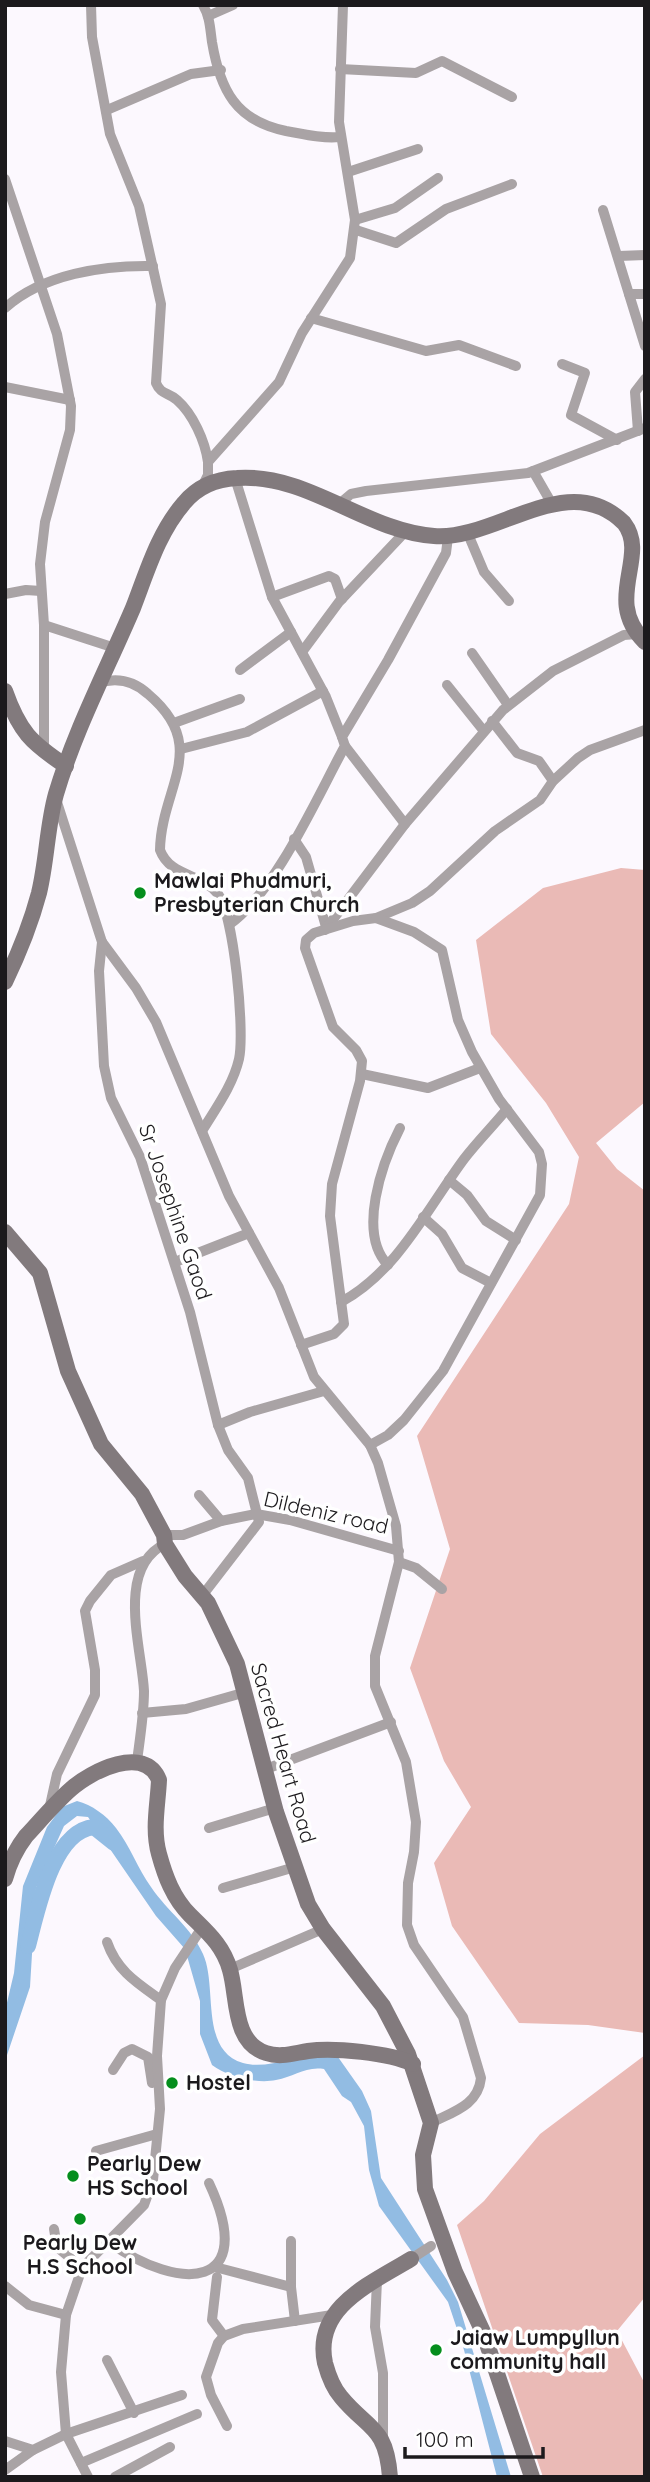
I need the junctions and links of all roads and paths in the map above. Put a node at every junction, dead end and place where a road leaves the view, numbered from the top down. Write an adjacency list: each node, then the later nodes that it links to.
1 (91, 5): 9 (street)
2 (202, 5): 5 (street)
3 (233, 5): 5 (street)
4 (343, 5): 6 (street)
5 (208, 16): 7 (street)
6 (340, 69): 8 (street); 10 (street)
7 (221, 70): 9 (street); 10 (street)
8 (512, 97)
9 (107, 110): 20 (street)
10 (340, 137): 12 (street)
11 (418, 149): 12 (street)
12 (348, 172): 17 (street)
13 (438, 177): 17 (street)
14 (5, 179): 21 (street)
15 (512, 184): 17 (street)
16 (603, 211): 19 (street)
17 (355, 225): 25 (street)
18 (645, 255): 19 (street)
19 (619, 256): 22 (street)
20 (153, 266): 21 (street); 34 (street)
21 (40, 285): 24 (street); 31 (street)
22 (629, 294): 23 (street); 26 (street)
23 (645, 294)
24 (5, 308)
25 (311, 318): 28 (street); 34 (street)
26 (645, 346)
27 (562, 364): 33 (street)
28 (516, 366)
29 (645, 379): 32 (street)
30 (5, 387): 31 (street)
31 (70, 400): 43 (street)
32 (641, 430): 33 (street)
33 (617, 440): 35 (street)
34 (208, 462): 37 (street)
35 (533, 471): 38 (street); 39 (street)
36 (235, 478): 37 (street); 39 (street); 45 (street)
37 (202, 487): 51 (street)
38 (552, 504): 41 (street); 50 (street)
39 (338, 505): 40 (street)
40 (404, 533): 42 (street); 46 (street)
41 (468, 534): 42 (street); 47 (street)
42 (447, 537): 65 (street)
43 (41, 591): 44 (street); 48 (street)
44 (5, 594)
45 (271, 597): 46 (street); 49 (street)
46 (342, 598): 52 (street)
47 (509, 601)
48 (44, 625): 51 (street); 67 (street)
49 (291, 632): 52 (street); 54 (street)
50 (641, 638): 60 (street)
51 (115, 648): 55 (street)
52 (302, 652): 58 (street)
53 (472, 653): 60 (street)
54 (240, 670)
55 (98, 683): 62 (street); 68 (street)
56 (447, 685): 63 (street)
57 (5, 691): 67 (street)
58 (323, 691): 65 (street); 66 (street)
59 (240, 699): 62 (street)
60 (508, 705): 61 (street)
61 (492, 721): 63 (street); 69 (street)
62 (174, 723): 66 (street)
63 (483, 730): 71 (street)
64 (645, 730): 69 (street)
65 (343, 742): 71 (street); 72 (street)
66 (181, 749): 74 (street)
67 (44, 752): 68 (street)
68 (66, 765): 70 (street)
69 (553, 780): 73 (street)
70 (55, 796): 76 (street, Sr Josephine Gaod); 77 (street)
71 (405, 824): 75 (street)
72 (294, 839): 74 (street); 75 (street)
73 (376, 918): 75 (street); 78 (street)
74 (230, 924): 82 (street)
75 (325, 928): 79 (street)
76 (102, 942): 82 (street); 88 (street, Sr Josephine Gaod)
77 (5, 982)
78 (480, 1068): 79 (street); 80 (street)
79 (362, 1074): 91 (street)
80 (507, 1110): 83 (street); 87 (street)
81 (400, 1128): 89 (street)
82 (202, 1130): 86 (street)
83 (449, 1180): 84 (street); 87 (street)
84 (423, 1217): 89 (street); 90 (street)
85 (5, 1232): 99 (street, Sacred Heart Road)
86 (249, 1233): 88 (street); 92 (street)
87 (516, 1240): 90 (street)
88 (175, 1262): 94 (street, Sr Josephine Gaod)
89 (388, 1265): 91 (street)
90 (491, 1283): 95 (street)
91 (341, 1302): 92 (street)
92 (301, 1345): 93 (street)
93 (324, 1391): 94 (street); 95 (street)
94 (218, 1425): 97 (street, Sr Josephine Gaod)
95 (370, 1445): 100 (street)
96 (199, 1495): 98 (street)
97 (256, 1514): 98 (street, Dildeniz road); 100 (street, Dildeniz road); 103 (street)
98 (221, 1521): 99 (street, Dildeniz road)
99 (164, 1540): 101 (street); 103 (street, Sacred Heart Road)
100 (399, 1556): 102 (street, Dildeniz road); 106 (street)
101 (144, 1561): 105 (street); 110 (street)
102 (442, 1589)
103 (202, 1596): 104 (street, Sacred Heart Road)
104 (246, 1692): 105 (street); 108 (street, Sacred Heart Road)
105 (142, 1713): 107 (street)
106 (391, 1722): 108 (street); 123 (street)
107 (137, 1761): 110 (street); 116 (street)
108 (266, 1769): 109 (street, Sacred Heart Road)
109 (275, 1808): 111 (street); 112 (street, Sacred Heart Road)
110 (48, 1816): 113 (street)
111 (209, 1828)
112 (295, 1867): 114 (street); 115 (street, Sacred Heart Road)
113 (5, 1880)
114 (223, 1888)
115 (323, 1929): 118 (street); 120 (street, Sacred Heart Road)
116 (200, 1931): 118 (street); 119 (street)
117 (107, 1942): 119 (street)
118 (230, 1969): 120 (street)
119 (161, 2000): 122 (street)
120 (412, 2064): 123 (street, Sacred Heart Road)
121 (113, 2070): 122 (street)
122 (159, 2090): 124 (street)
123 (431, 2123): 129 (street)
124 (157, 2134): 125 (street); 130 (street)
125 (96, 2151)
126 (209, 2183): 133 (street)
127 (54, 2229): 132 (street)
128 (291, 2241): 136 (street)
129 (436, 2241): 131 (street); 156 (street)
130 (109, 2242): 132 (street); 133 (street)
131 (411, 2259): 134 (street)
132 (82, 2268): 137 (street)
133 (216, 2272): 136 (street); 140 (street)
134 (377, 2280): 138 (street); 148 (street)
135 (5, 2286): 137 (street)
136 (291, 2287): 139 (street)
137 (66, 2315): 146 (street)
138 (332, 2315): 139 (street); 148 (street)
139 (295, 2321): 140 (street)
140 (224, 2336): 145 (street)
141 (107, 2360): 143 (street)
142 (181, 2395): 143 (street)
143 (134, 2413): 146 (street)
144 (197, 2414): 151 (street)
145 (227, 2426)
146 (66, 2434): 150 (street); 151 (street)
147 (5, 2441): 150 (street)
148 (383, 2444): 155 (street)
149 (170, 2446): 154 (street)
150 (33, 2450): 152 (street)
151 (81, 2463): 153 (street)
152 (5, 2470)
153 (88, 2477)
154 (115, 2477)
155 (390, 2477)
156 (532, 2477)

